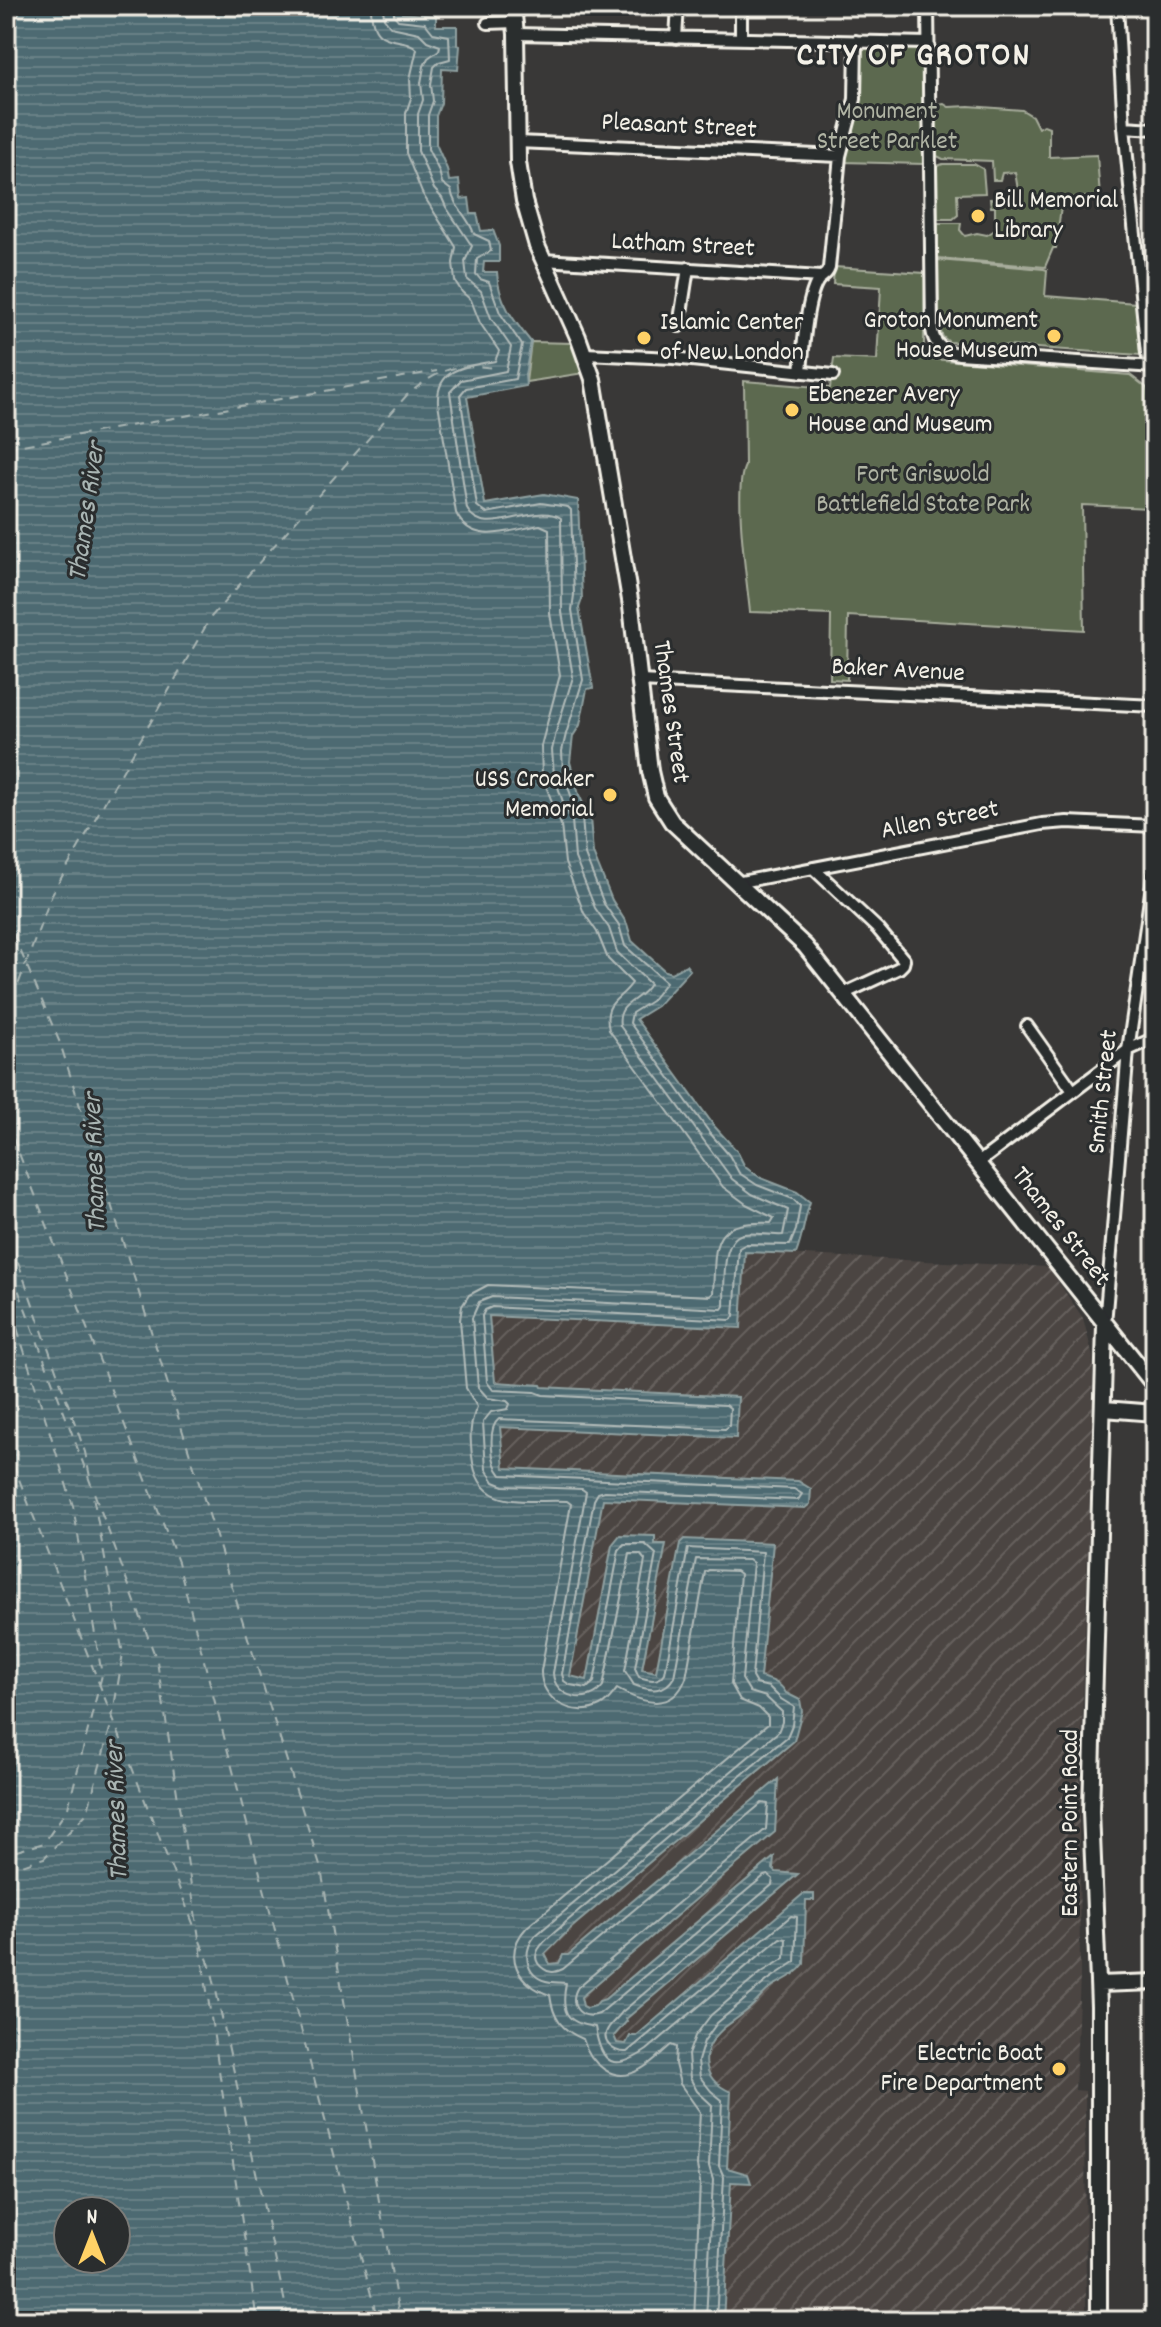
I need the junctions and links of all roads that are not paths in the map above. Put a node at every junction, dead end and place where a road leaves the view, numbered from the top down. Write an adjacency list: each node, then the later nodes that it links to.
1 (513, 6): 7 (street, Thames Street)
2 (678, 6): 8 (street)
3 (741, 6): 9 (street)
4 (928, 6): 11 (street)
5 (1117, 6): 12 (street)
6 (488, 23): 7 (street)
7 (515, 28): 8 (street); 14 (street, Thames Street)
8 (676, 38): 9 (street)
9 (741, 39): 10 (street)
10 (856, 41): 11 (street); 15 (street)
11 (928, 43): 21 (street)
12 (1124, 127): 13 (street); 21 (street)
13 (1155, 129)
14 (517, 142): 15 (street, Pleasant Street); 16 (street, Thames Street)
15 (840, 156): 18 (street)
16 (543, 260): 17 (street, Latham Street); 20 (street, Thames Street)
17 (688, 268): 18 (street, Latham Street); 19 (street)
18 (821, 277): 22 (street)
19 (679, 326)
20 (585, 354): 22 (street); 24 (street, Thames Street)
21 (1154, 370)
22 (801, 372): 23 (street)
23 (833, 375)
24 (640, 681): 25 (street, Baker Avenue); 29 (street, Thames Street)
25 (1155, 706)
26 (1155, 826): 28 (street, Allen Street)
27 (1155, 865): 33 (street, Smith Street)
28 (813, 868): 29 (street, Allen Street); 30 (street)
29 (736, 883): 30 (street, Thames Street)
30 (843, 994): 35 (street, Thames Street)
31 (1027, 1026): 34 (street)
32 (1155, 1038): 33 (street)
33 (1128, 1050): 34 (street); 36 (street, Smith Street)
34 (1073, 1091): 35 (street)
35 (978, 1163): 36 (street, Thames Street)
36 (1105, 1324): 37 (street, Thames Street); 38 (street, Eastern Point Road)
37 (1155, 1386)
38 (1104, 1409): 39 (street); 41 (street, Eastern Point Road)
39 (1155, 1413)
40 (1155, 1982): 41 (street)
41 (1099, 1984): 42 (street, Eastern Point Road)
42 (1099, 2321)

